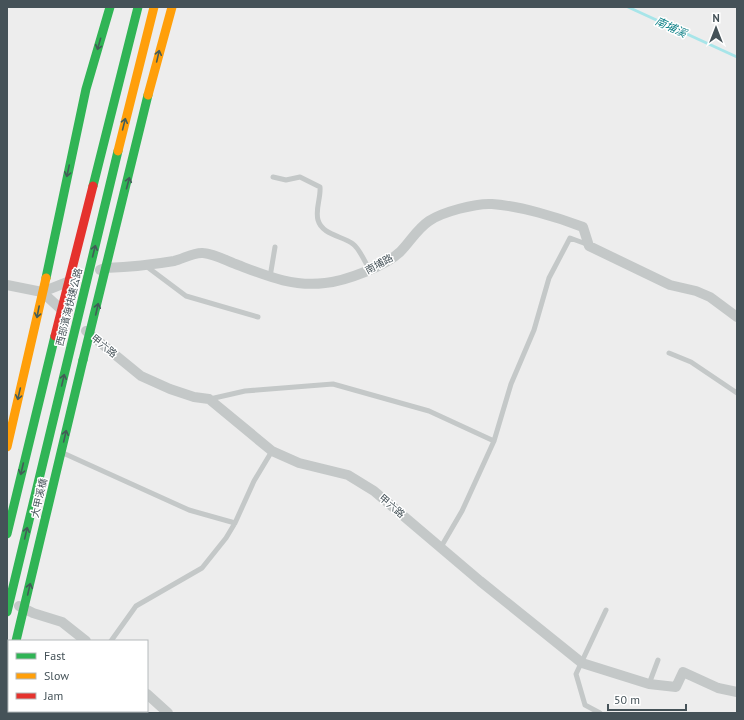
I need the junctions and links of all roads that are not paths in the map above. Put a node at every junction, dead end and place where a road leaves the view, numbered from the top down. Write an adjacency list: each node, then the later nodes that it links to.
1 (110, 7): 13 (main road, one-way to 13)
2 (138, 7): 25 (main road, 西部濱海快速公路, one-way to 25, bridge)
3 (154, 7): 29 (main road, 西部濱海快速公路, one-way to 3, bridge)
4 (172, 7): 9 (main road, 大甲溪橋, one-way to 4)
5 (273, 177): 10 (lane)
6 (589, 246): 10 (street, 南埔路); 14 (street); 20 (lane)
7 (275, 247): 11 (lane)
8 (145, 266): 9 (street, 南埔路); 11 (street, 南埔路); 15 (lane)
9 (105, 268): 13 (street, 南埔路); 16 (main road, 大甲溪橋, one-way to 9)
10 (370, 270): 11 (street, 南埔路)
11 (270, 277)
12 (7, 285): 13 (street)
13 (42, 292): 16 (street, 甲六路); 21 (main road, one-way to 21)
14 (737, 317)
15 (258, 318)
16 (91, 335): 19 (street, 甲六路); 23 (main road, 大甲溪橋, one-way to 16, bridge)
17 (669, 353): 18 (lane)
18 (737, 394)
19 (209, 399): 20 (lane); 22 (street, 甲六路)
20 (494, 441): 26 (lane)
21 (7, 447)
22 (272, 451): 24 (lane); 26 (street, 甲六路)
23 (61, 452): 24 (lane); 30 (main road, 大甲溪橋, one-way to 23, bridge)
24 (235, 524): 32 (lane)
25 (7, 534)
26 (441, 547): 34 (street, 甲六路)
27 (7, 599): 31 (street)
28 (606, 610): 34 (lane)
29 (7, 612)
30 (16, 640)
31 (85, 640)
32 (112, 640)
33 (658, 660): 35 (lane)
34 (582, 662): 35 (street, 甲六路); 39 (lane)
35 (649, 684): 36 (street, 甲六路)
36 (737, 692)
37 (148, 695): 38 (street)
38 (168, 713)
39 (600, 713)

